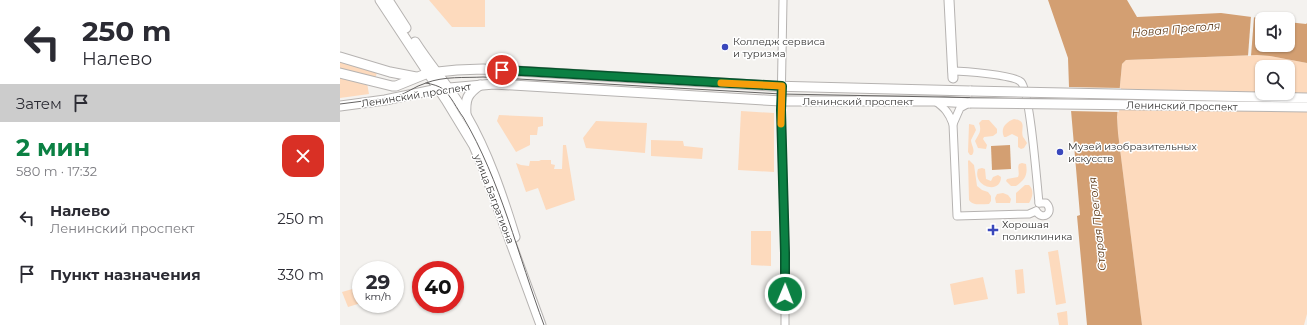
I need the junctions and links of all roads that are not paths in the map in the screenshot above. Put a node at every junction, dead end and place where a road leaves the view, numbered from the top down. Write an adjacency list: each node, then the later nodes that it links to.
1 (380, 0): 7 (main road, улица Багратиона)
2 (388, 0): 7 (main road, улица Багратиона)
3 (783, 0): 11 (street)
4 (949, 0): 8 (main road)
5 (340, 57): 9 (main road, Ленинский проспект)
6 (340, 73): 9 (main road, Ленинский проспект)
7 (432, 73): 9 (main road, Ленинский проспект); 11 (main road, Ленинский проспект); 12 (main road, улица Багратиона); 13 (main road, улица Багратиона)
8 (953, 74): 14 (main road); 15 (main road); 24 (street)
9 (416, 77)
10 (481, 85): 12 (main road, Ленинский проспект); 17 (main road, Ленинский проспект); 22 (main road)
11 (782, 86): 14 (main road, Ленинский проспект); 17 (street)
12 (448, 88): 13 (main road, Ленинский проспект); 22 (main road, улица Багратиона)
13 (438, 89): 20 (main road, Ленинский проспект); 26 (main road, улица Багратиона)
14 (941, 90): 15 (main road, Ленинский проспект)
15 (972, 91): 16 (main road, Ленинский проспект, bridge)
16 (1307, 98)
17 (781, 101): 18 (main road, Ленинский проспект); 28 (street)
18 (935, 101): 19 (main road, Ленинский проспект); 23 (street)
19 (970, 103): 21 (main road, Ленинский проспект, bridge); 23 (street)
20 (340, 106)
21 (1307, 107)
22 (466, 116): 27 (main road, улица Багратиона)
23 (953, 124): 25 (street)
24 (1039, 203): 25 (street); 25 (street)
25 (1036, 211)
26 (541, 325)
27 (547, 325)
28 (785, 325)

